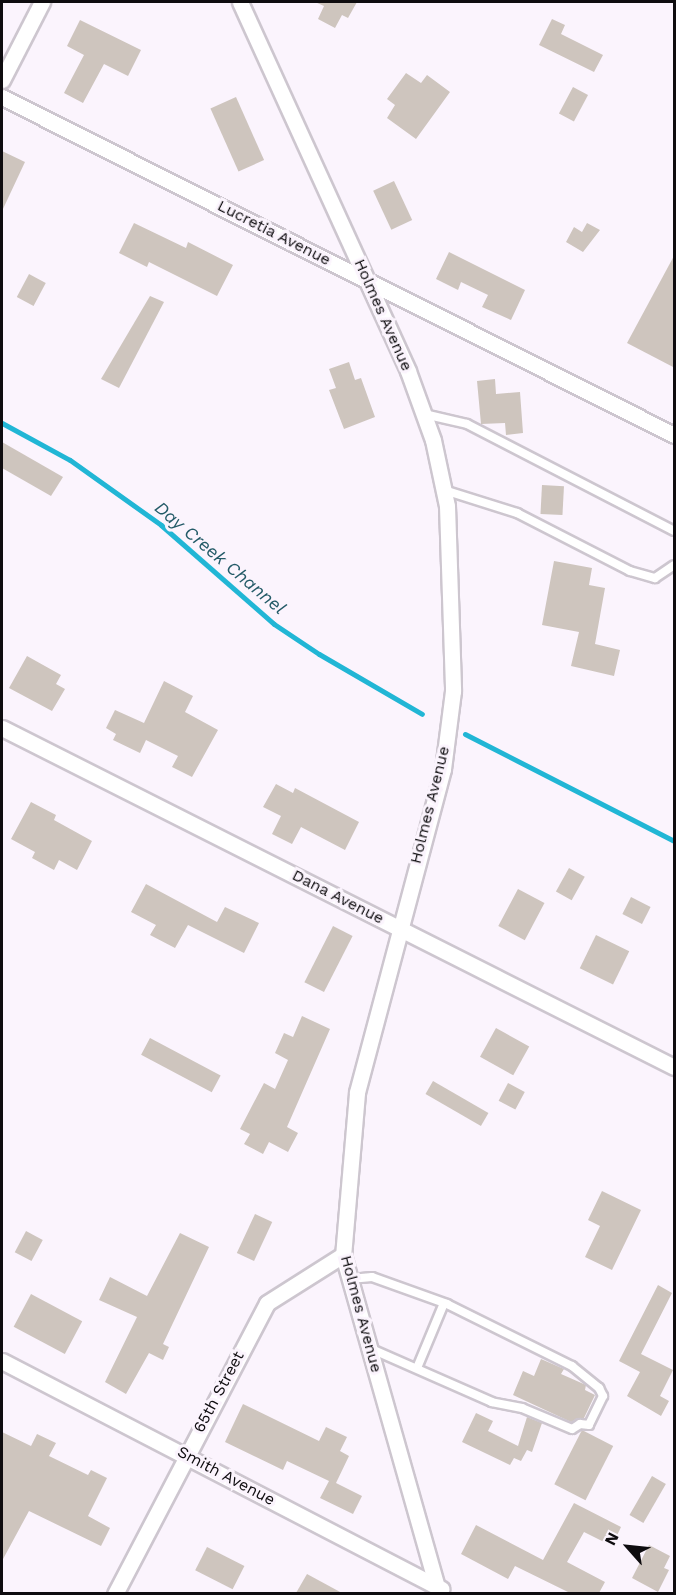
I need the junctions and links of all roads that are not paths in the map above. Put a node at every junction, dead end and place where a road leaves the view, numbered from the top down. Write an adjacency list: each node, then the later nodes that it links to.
1 (42, 2): 3 (street)
2 (240, 2): 5 (street, Holmes Avenue)
3 (2, 80)
4 (2, 97): 5 (street, Lucretia Avenue)
5 (369, 281): 6 (street, Holmes Avenue); 7 (street, Lucretia Avenue)
6 (423, 413): 8 (street, Holmes Avenue); 9 (lane)
7 (675, 435)
8 (444, 490): 10 (lane); 12 (street, Holmes Avenue)
9 (675, 531)
10 (675, 565)
11 (2, 728): 12 (street, Dana Avenue)
12 (398, 927): 13 (street, Dana Avenue); 14 (street, Holmes Avenue)
13 (675, 1067)
14 (343, 1255): 15 (street, Holmes Avenue); 20 (street, 65th Street)
15 (350, 1279): 16 (lane); 17 (street, Holmes Avenue)
16 (444, 1303): 19 (lane); 19 (lane)
17 (369, 1348): 19 (lane); 21 (street, Holmes Avenue)
18 (2, 1361): 20 (street, Smith Avenue)
19 (417, 1368)
20 (185, 1454): 21 (street, Smith Avenue); 22 (street, 65th Street)
21 (442, 1591)
22 (115, 1593)

